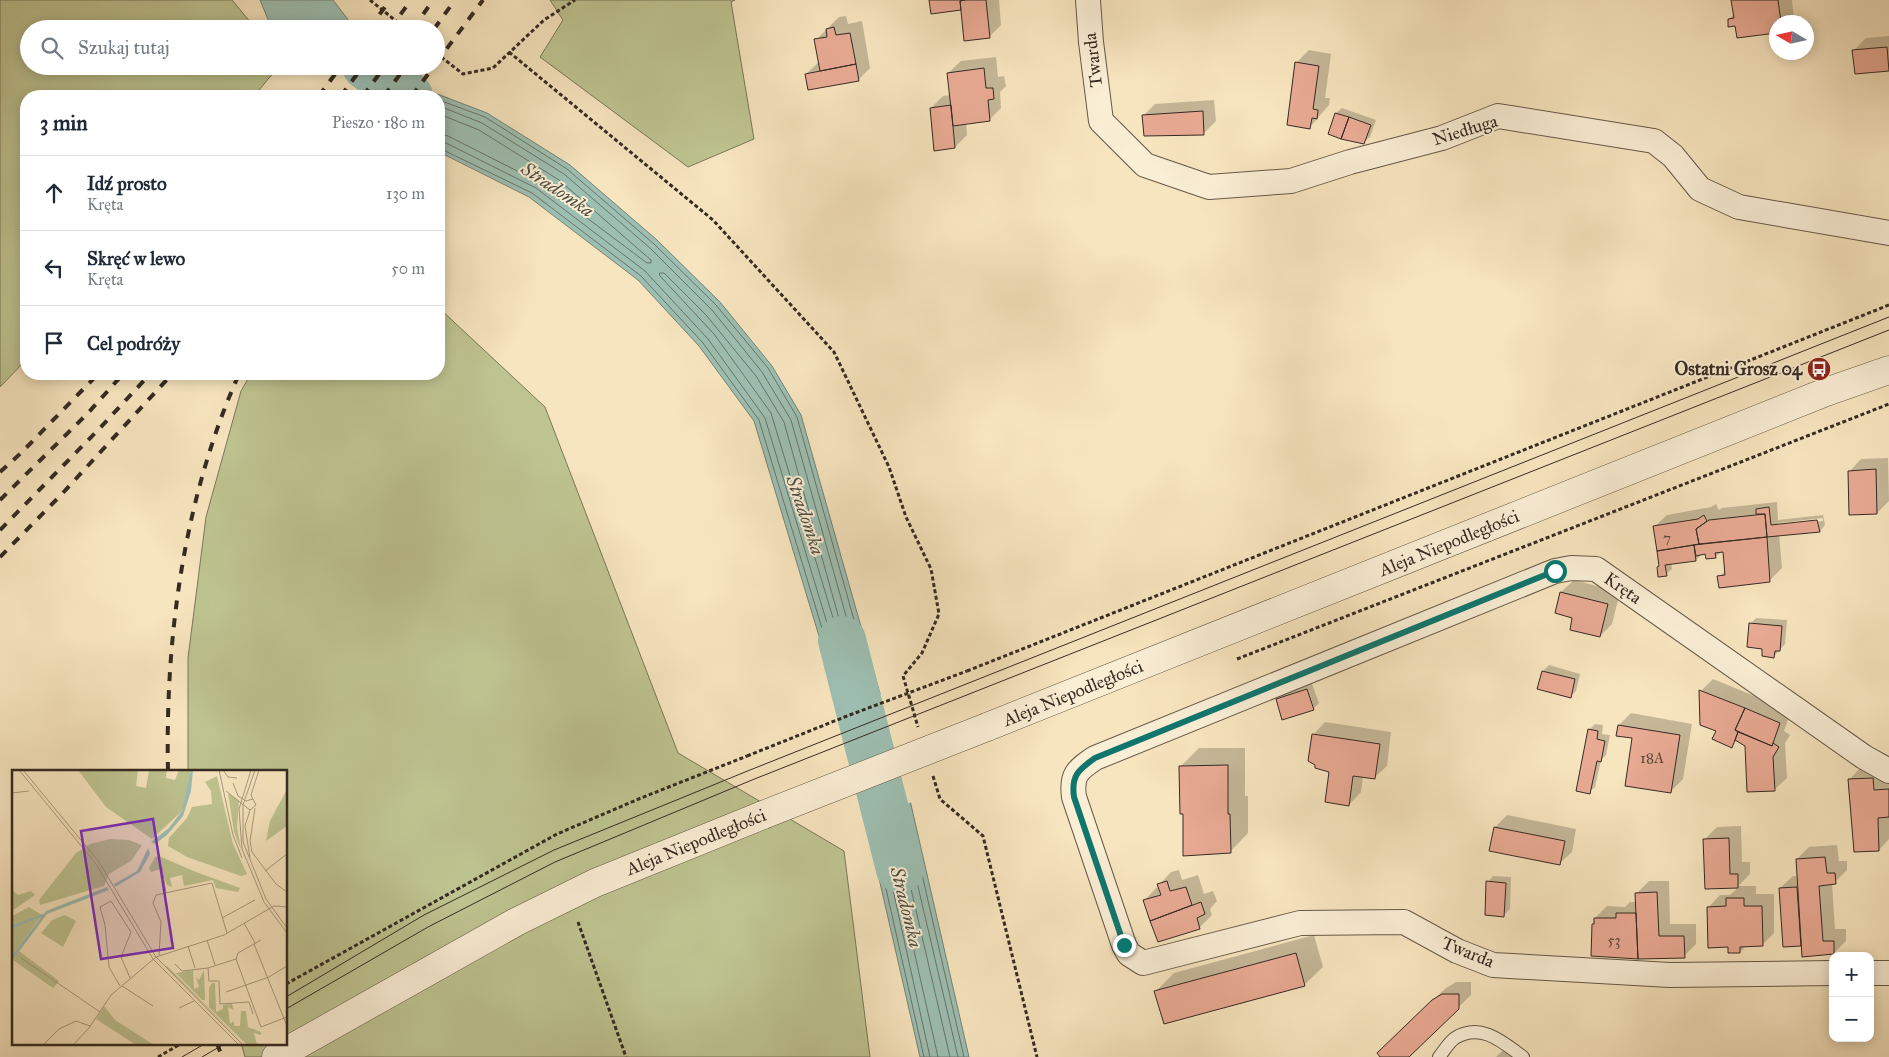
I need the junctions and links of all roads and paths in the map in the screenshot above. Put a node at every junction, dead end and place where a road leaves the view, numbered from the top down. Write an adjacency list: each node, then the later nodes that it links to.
1 (370, 0): 4 (path)
2 (575, 0): 5 (path)
3 (1088, 0): 7 (street, Twarda)
4 (395, 20)
5 (509, 52): 6 (path); 13 (path)
6 (445, 60)
7 (1101, 121): 8 (street, Niedługa)
8 (1889, 233)
9 (1889, 305): 23 (path, bridge)
10 (1889, 370): 26 (street, Aleja Niepodległości, bridge)
11 (1889, 404): 12 (path)
12 (1229, 662)
13 (903, 676)
14 (1889, 771): 19 (street, Kręta)
15 (940, 799): 28 (path)
16 (587, 918): 17 (path)
17 (578, 922): 18 (path); 27 (path)
18 (570, 925)
19 (1143, 964): 22 (street, Twarda)
20 (1874, 973): 21 (street)
21 (1889, 973)
22 (1829, 974)
23 (288, 984)
24 (180, 1044): 25 (path)
25 (158, 1057)
26 (276, 1057)
27 (626, 1057)
28 (1037, 1057)
29 (1439, 1057): 30 (lane)
30 (1523, 1057)

